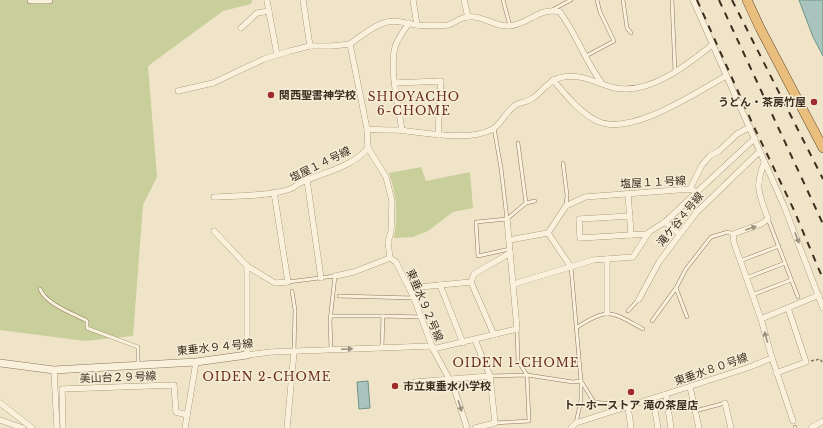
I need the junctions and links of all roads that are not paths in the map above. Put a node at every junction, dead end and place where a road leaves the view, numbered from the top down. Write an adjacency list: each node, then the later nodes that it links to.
1 (31, 0): 2 (street)
2 (50, 0)
3 (303, 0): 24 (street)
4 (413, 0): 18 (street)
5 (464, 0): 16 (street)
6 (504, 0): 19 (lane)
7 (571, 0): 14 (lane)
8 (597, 0): 26 (lane)
9 (623, 0): 21 (lane)
10 (672, 0): 27 (lane)
11 (693, 0): 23 (street)
12 (747, 0): 41 (highway)
13 (267, 1): 15 (street)
14 (552, 10): 19 (street); 26 (street)
15 (269, 11): 20 (street); 25 (street)
16 (468, 17): 18 (street); 19 (street)
17 (409, 23): 18 (street); 22 (street); 31 (street)
18 (416, 25)
19 (510, 26)
20 (241, 28)
21 (631, 33)
22 (350, 44): 24 (street); 35 (street)
23 (712, 45): 27 (street); 28 (street)
24 (310, 46): 25 (street)
25 (278, 55): 32 (street)
26 (586, 56): 30 (street)
27 (675, 73): 30 (street)
28 (726, 76): 29 (street); 33 (street)
29 (553, 80): 30 (street); 34 (street)
30 (601, 82)
31 (395, 83): 36 (street); 37 (street)
32 (178, 91)
33 (750, 127): 38 (street); 46 (street)
34 (494, 128): 37 (street); 55 (lane)
35 (366, 129): 36 (street); 40 (street)
36 (402, 131): 37 (street)
37 (438, 135)
38 (755, 138): 42 (street); 48 (street, 塩屋１１号線)
39 (518, 143): 52 (lane)
40 (368, 148): 45 (street, 塩屋１４号線); 67 (street)
41 (823, 148)
42 (760, 151): 44 (street); 61 (street, 滝ケ谷４号線)
43 (564, 163): 53 (lane)
44 (764, 164): 56 (street); 86 (street, one-way to 86)
45 (307, 180): 47 (street, 塩屋１４号線); 74 (street)
46 (690, 189): 48 (street, 塩屋１１号線); 49 (street, 塩屋１１号線)
47 (274, 192): 50 (street, 塩屋１４号線); 77 (street)
48 (697, 192): 57 (street)
49 (628, 193): 53 (street, 塩屋１１号線); 54 (street)
50 (214, 197)
51 (534, 201): 52 (lane)
52 (526, 203): 55 (lane)
53 (566, 206): 59 (street)
54 (630, 216): 63 (street); 63 (street)
55 (507, 218): 64 (street); 66 (lane)
56 (768, 219): 62 (street, one-way to 56); 65 (lane)
57 (665, 222): 60 (street); 61 (street)
58 (214, 231): 71 (street)
59 (548, 233): 64 (street); 72 (street)
60 (647, 234): 63 (street); 68 (street)
61 (679, 234): 90 (street, 滝ケ谷４号線)
62 (733, 234): 69 (street); 83 (lane)
63 (631, 235)
64 (509, 240): 66 (street)
65 (779, 246): 69 (lane); 70 (lane)
66 (510, 251): 78 (street); 79 (street)
67 (390, 258): 73 (street); 82 (street, 東垂水９２号線)
68 (607, 259): 72 (street); 94 (street)
69 (740, 261): 75 (street)
70 (785, 263): 75 (lane); 76 (lane)
71 (247, 266): 77 (street); 111 (street)
72 (571, 267): 79 (street); 101 (lane)
73 (335, 276): 74 (lane); 95 (lane)
74 (321, 278): 77 (lane)
75 (746, 278): 85 (street)
76 (791, 280): 85 (lane); 88 (lane)
77 (288, 282)
78 (471, 282): 80 (street); 104 (street)
79 (514, 284): 102 (street)
80 (440, 285): 82 (street); 106 (street)
81 (40, 288): 115 (lane)
82 (409, 288): 89 (street, 東垂水９２号線)
83 (676, 288): 98 (lane); 100 (lane)
84 (292, 291): 110 (lane)
85 (752, 295): 99 (street)
86 (819, 295): 91 (street); 92 (street)
87 (339, 296): 89 (lane)
88 (798, 297)
89 (414, 298): 97 (street, 東垂水９２号線)
90 (639, 299): 93 (lane, 滝ケ谷４号線)
91 (788, 308): 99 (street); 117 (street)
92 (823, 308)
93 (628, 311)
94 (606, 313): 101 (lane); 103 (lane)
95 (331, 316): 96 (lane); 109 (lane)
96 (382, 316): 97 (lane); 107 (lane)
97 (422, 317): 108 (street, 東垂水９２号線)
98 (687, 317)
99 (761, 319): 112 (street, one-way to 99)
100 (652, 321)
101 (576, 328): 121 (lane)
102 (517, 329): 104 (street, 東垂水９４号線); 118 (lane)
103 (643, 329)
104 (494, 335): 105 (street, 東垂水９４号線)
105 (475, 340): 106 (street, 東垂水９４号線); 119 (street)
106 (463, 343): 108 (street, 東垂水９４号線)
107 (382, 347): 108 (street, 東垂水９４号線); 109 (street, 東垂水９４号線, one-way to 107)
108 (433, 347): 120 (street, 東垂水９２号線)
109 (331, 350): 110 (street, 東垂水９４号線)
110 (294, 352): 111 (street, 東垂水９４号線); 142 (street)
111 (247, 355): 114 (street, 東垂水９４号線)
112 (772, 358): 117 (street); 123 (street, 東垂水８０号線)
113 (0, 362): 116 (street, 東垂水９４号線)
114 (196, 362): 115 (street, 東垂水９４号線); 131 (street)
115 (138, 365): 116 (street, 東垂水９４号線)
116 (54, 370): 139 (street)
117 (776, 373): 136 (street)
118 (528, 375): 119 (lane); 121 (lane); 134 (lane)
119 (490, 376): 120 (street); 134 (street)
120 (449, 379): 122 (street); 143 (street, 東垂水９２号線, one-way to 143)
121 (581, 381): 129 (lane); 135 (lane)
122 (415, 382)
123 (690, 386): 124 (street, 東垂水８０号線); 130 (street)
124 (666, 395): 125 (street, 東垂水８０号線); 148 (street)
125 (653, 398): 128 (street, 東垂水８０号線); 147 (street)
126 (0, 402): 138 (street)
127 (725, 403): 130 (lane); 150 (street)
128 (628, 407): 129 (street, 東垂水８０号線); 146 (street)
129 (618, 410): 135 (street, 東垂水８０号線)
130 (695, 411): 149 (street)
131 (187, 415): 140 (street, 美山台２９号線); 141 (street)
132 (0, 420): 137 (street)
133 (823, 421): 151 (street)
134 (495, 422): 144 (street)
135 (576, 423): 145 (street, 東垂水８０号線)
136 (794, 425)
137 (23, 428)
138 (32, 428)
139 (57, 428)
140 (64, 428)
141 (185, 428)
142 (287, 428)
143 (467, 428)
144 (475, 428)
145 (571, 428)
146 (631, 428)
147 (658, 428)
148 (671, 428)
149 (699, 428)
150 (731, 428)
151 (811, 428)

